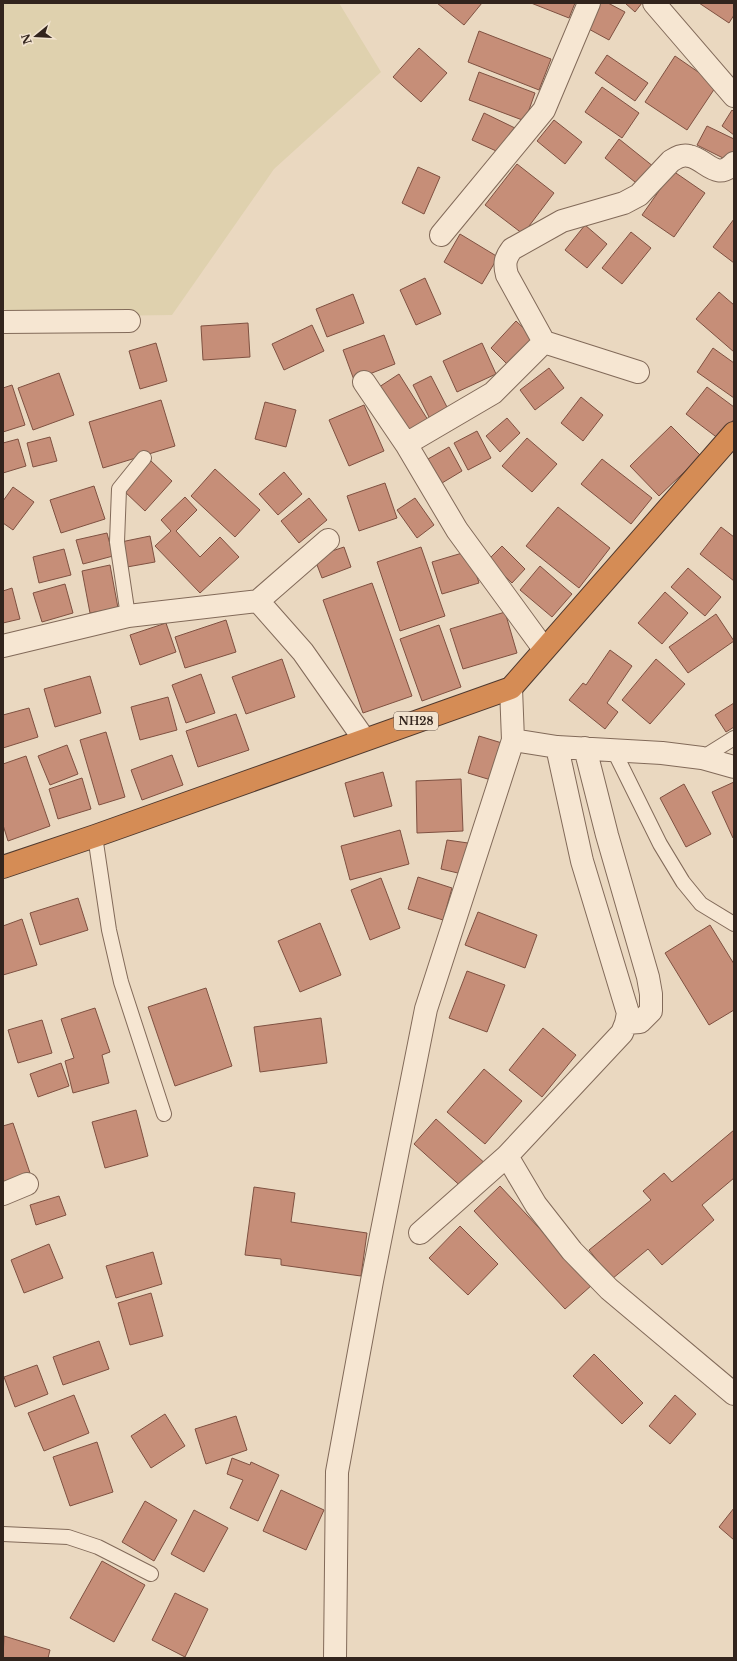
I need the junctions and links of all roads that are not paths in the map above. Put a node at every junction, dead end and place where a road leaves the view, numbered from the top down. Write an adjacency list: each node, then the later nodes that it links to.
1 (590, 3): 5 (street)
2 (654, 3): 3 (street)
3 (734, 96)
4 (734, 163): 8 (street)
5 (441, 235)
6 (129, 321): 7 (street)
7 (3, 322)
8 (544, 342): 9 (street); 12 (street)
9 (638, 372)
10 (364, 382): 12 (street)
11 (734, 433): 18 (highway)
12 (406, 444): 18 (street)
13 (144, 458): 16 (lane)
14 (328, 540): 15 (street)
15 (258, 601): 16 (street); 21 (street)
16 (128, 616): 17 (street)
17 (3, 646)
18 (544, 649): 19 (highway)
19 (511, 688): 21 (highway, NH28); 22 (street)
20 (734, 738): 26 (lane)
21 (364, 740): 28 (highway, NH28)
22 (513, 740): 23 (street); 40 (street)
23 (557, 747): 24 (street); 31 (street)
24 (585, 748): 25 (street); 31 (street)
25 (614, 751): 26 (street); 30 (lane)
26 (702, 758): 27 (street)
27 (734, 767)
28 (95, 836): 29 (highway, NH28); 32 (lane)
29 (3, 867)
30 (734, 924)
31 (626, 1023): 33 (street)
32 (164, 1114)
33 (507, 1156): 36 (street); 37 (street)
34 (27, 1184): 35 (street)
35 (3, 1194)
36 (420, 1233)
37 (734, 1394)
38 (3, 1534): 39 (lane)
39 (151, 1574)
40 (335, 1658)

